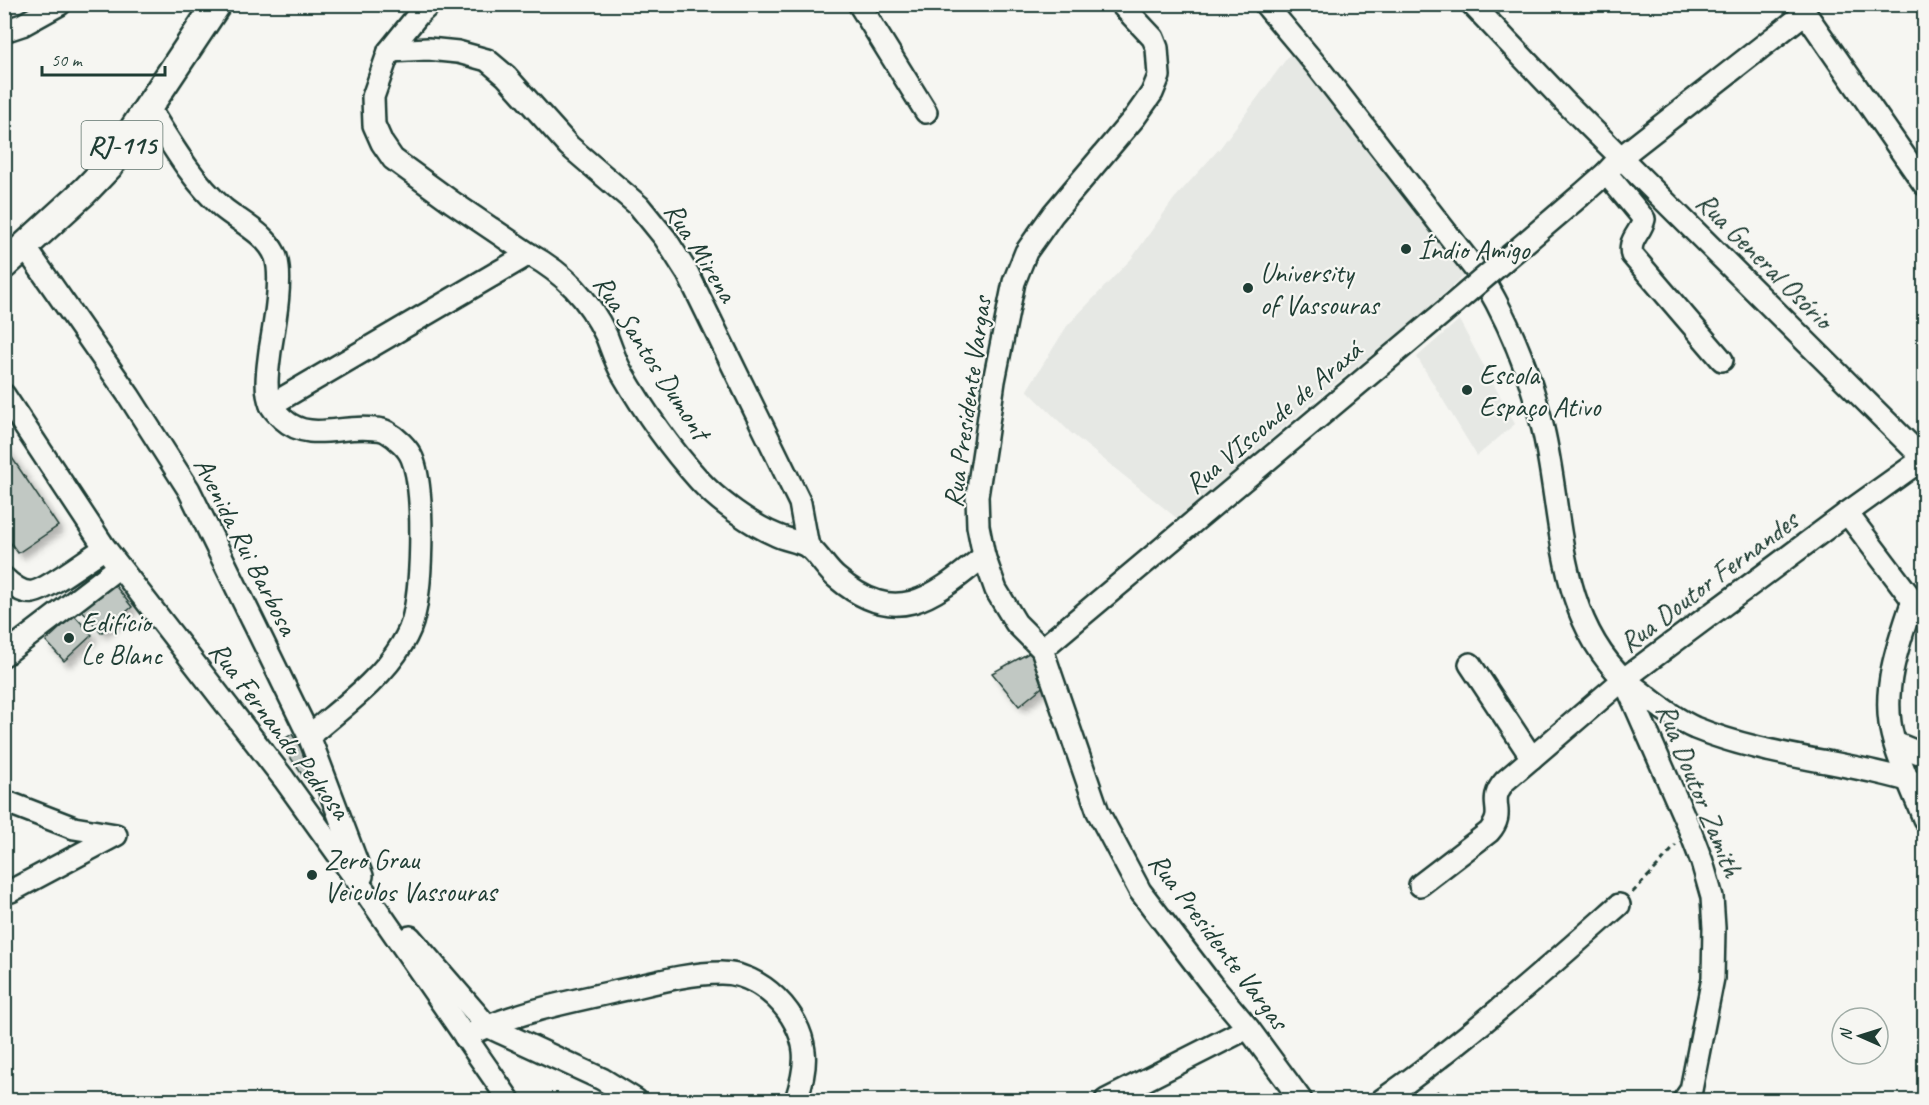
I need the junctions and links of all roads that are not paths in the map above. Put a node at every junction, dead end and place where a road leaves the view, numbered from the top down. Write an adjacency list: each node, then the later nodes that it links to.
1 (60, 4): 9 (street)
2 (217, 4): 11 (main road, RJ-115)
3 (430, 4): 10 (street, Rua Santos Dumont)
4 (859, 4): 12 (street)
5 (1121, 4): 26 (street, Rua Presidente Vargas)
6 (1266, 4): 33 (street)
7 (1472, 4): 13 (street, Rua General Osório)
8 (1802, 9): 13 (street, Rua VIsconde de Araxá); 15 (street)
9 (4, 31)
10 (389, 51): 17 (street, Rua Santos Dumont); 24 (street, Rua Mirena)
11 (148, 106): 16 (main road, RJ-115); 21 (street)
12 (926, 112)
13 (1621, 156): 14 (street, Rua VIsconde de Araxá); 22 (street, Rua General Osório)
14 (1606, 173): 19 (street); 30 (street, Rua VIsconde de Araxá, bridge)
15 (1924, 184)
16 (25, 247): 18 (main road, RJ-115); 34 (street, Avenida Rui Barbosa)
17 (529, 254): 21 (street); 24 (street, Rua Santos Dumont)
18 (4, 265)
19 (1722, 360)
20 (4, 395): 25 (street, Rua Fernando Pedrosa)
21 (271, 405): 34 (street)
22 (1924, 458): 23 (street, Rua Doutor Fernandes)
23 (1847, 513): 29 (street); 33 (street, Rua Doutor Fernandes)
24 (808, 547): 26 (street, Rua Santos Dumont)
25 (105, 548): 27 (street, Rua Fernando Pedrosa); 28 (street)
26 (984, 556): 30 (street, Rua Presidente Vargas)
27 (119, 567): 31 (street); 43 (street, Rua Fernando Pedrosa)
28 (4, 578)
29 (1919, 608): 35 (street)
30 (1042, 649): 46 (street, Rua Presidente Vargas)
31 (4, 655)
32 (1470, 664): 37 (street)
33 (1624, 679): 37 (street, Rua Doutor Fernandes); 38 (street); 48 (street, Rua Doutor Zamith)
34 (309, 736): 43 (street, Avenida Rui Barbosa)
35 (1895, 743): 36 (street); 38 (street)
36 (1924, 755)
37 (1532, 758): 41 (street, Rua Doutor Fernandes)
38 (1917, 782): 40 (street)
39 (4, 801): 42 (street)
40 (1924, 819)
41 (1420, 885)
42 (7, 892)
43 (370, 900): 45 (street); 47 (street, Rua Fernando Pedrosa)
44 (1619, 904): 54 (street)
45 (487, 1026): 47 (street); 50 (street); 51 (street)
46 (1248, 1028): 52 (street); 53 (street, Rua Presidente Vargas)
47 (465, 1037): 49 (street, Rua Fernando Pedrosa)
48 (1694, 1097)
49 (509, 1101)
50 (636, 1101)
51 (796, 1101)
52 (1106, 1101)
53 (1301, 1101)
54 (1382, 1101)

